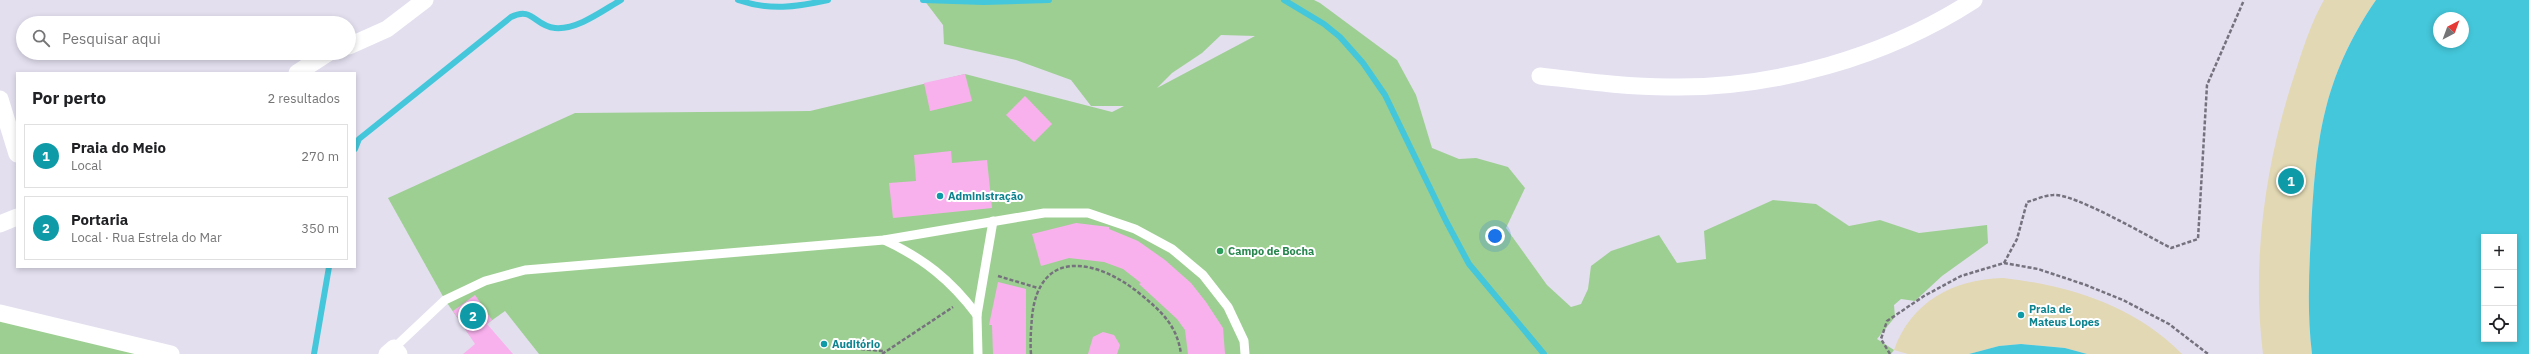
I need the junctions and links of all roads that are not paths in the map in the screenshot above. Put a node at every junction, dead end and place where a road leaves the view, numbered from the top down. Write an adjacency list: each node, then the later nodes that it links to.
1 (425, 0): 3 (street)
2 (1974, 0): 6 (street)
3 (356, 43)
4 (317, 60): 5 (street)
5 (298, 72)
6 (1540, 76)
7 (0, 99): 8 (street)
8 (16, 151)
9 (16, 217): 11 (street)
10 (993, 221): 12 (lane); 14 (lane); 18 (lane)
11 (0, 224)
12 (884, 240): 14 (lane); 15 (lane)
13 (0, 314): 16 (street)
14 (977, 315): 17 (lane)
15 (393, 352)
16 (171, 354)
17 (978, 354)
18 (1246, 354)

